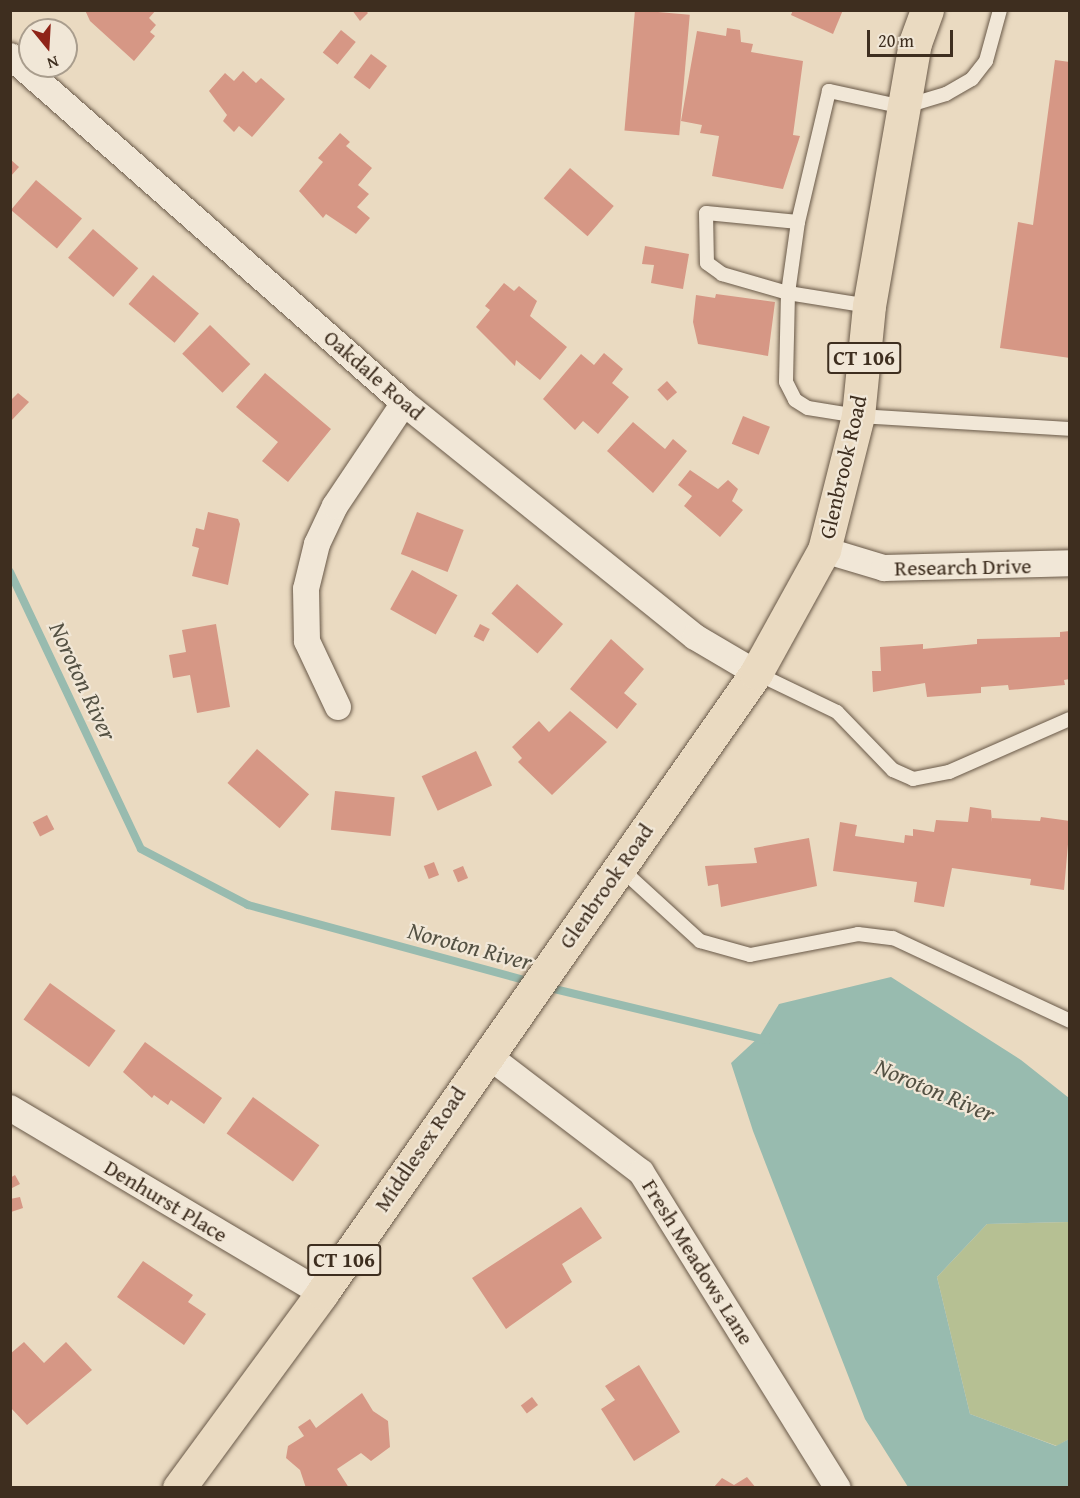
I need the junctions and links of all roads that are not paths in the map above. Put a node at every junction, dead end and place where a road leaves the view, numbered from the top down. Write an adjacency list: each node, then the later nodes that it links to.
1 (927, 10): 4 (main road, Glenbrook Road / CT 106)
2 (1000, 10): 4 (lane)
3 (10, 56): 8 (street, Oakdale Road)
4 (903, 107): 5 (lane); 7 (main road, Glenbrook Road / CT 106)
5 (798, 222): 6 (lane); 6 (lane)
6 (788, 294): 7 (lane); 9 (lane)
7 (869, 306): 9 (main road, Glenbrook Road / CT 106)
8 (404, 403): 13 (street, Oakdale Road); 14 (street)
9 (858, 416): 10 (lane); 11 (main road, Glenbrook Road / CT 106)
10 (1070, 429)
11 (824, 550): 12 (street, Research Drive); 13 (main road, Glenbrook Road / CT 106)
12 (1070, 563)
13 (756, 673): 15 (lane); 16 (main road, Glenbrook Road / CT 106)
14 (338, 706)
15 (1070, 718)
16 (620, 867): 17 (main road, Glenbrook Road / CT 106); 18 (lane)
17 (556, 957): 19 (main road, Middlesex Road / CT 106)
18 (1070, 1021)
19 (494, 1042): 21 (main road, Middlesex Road / CT 106); 23 (street, Fresh Meadows Lane)
20 (10, 1108): 21 (street, Denhurst Place)
21 (322, 1293): 22 (main road, Middlesex Road / CT 106)
22 (186, 1485)
23 (838, 1488)

